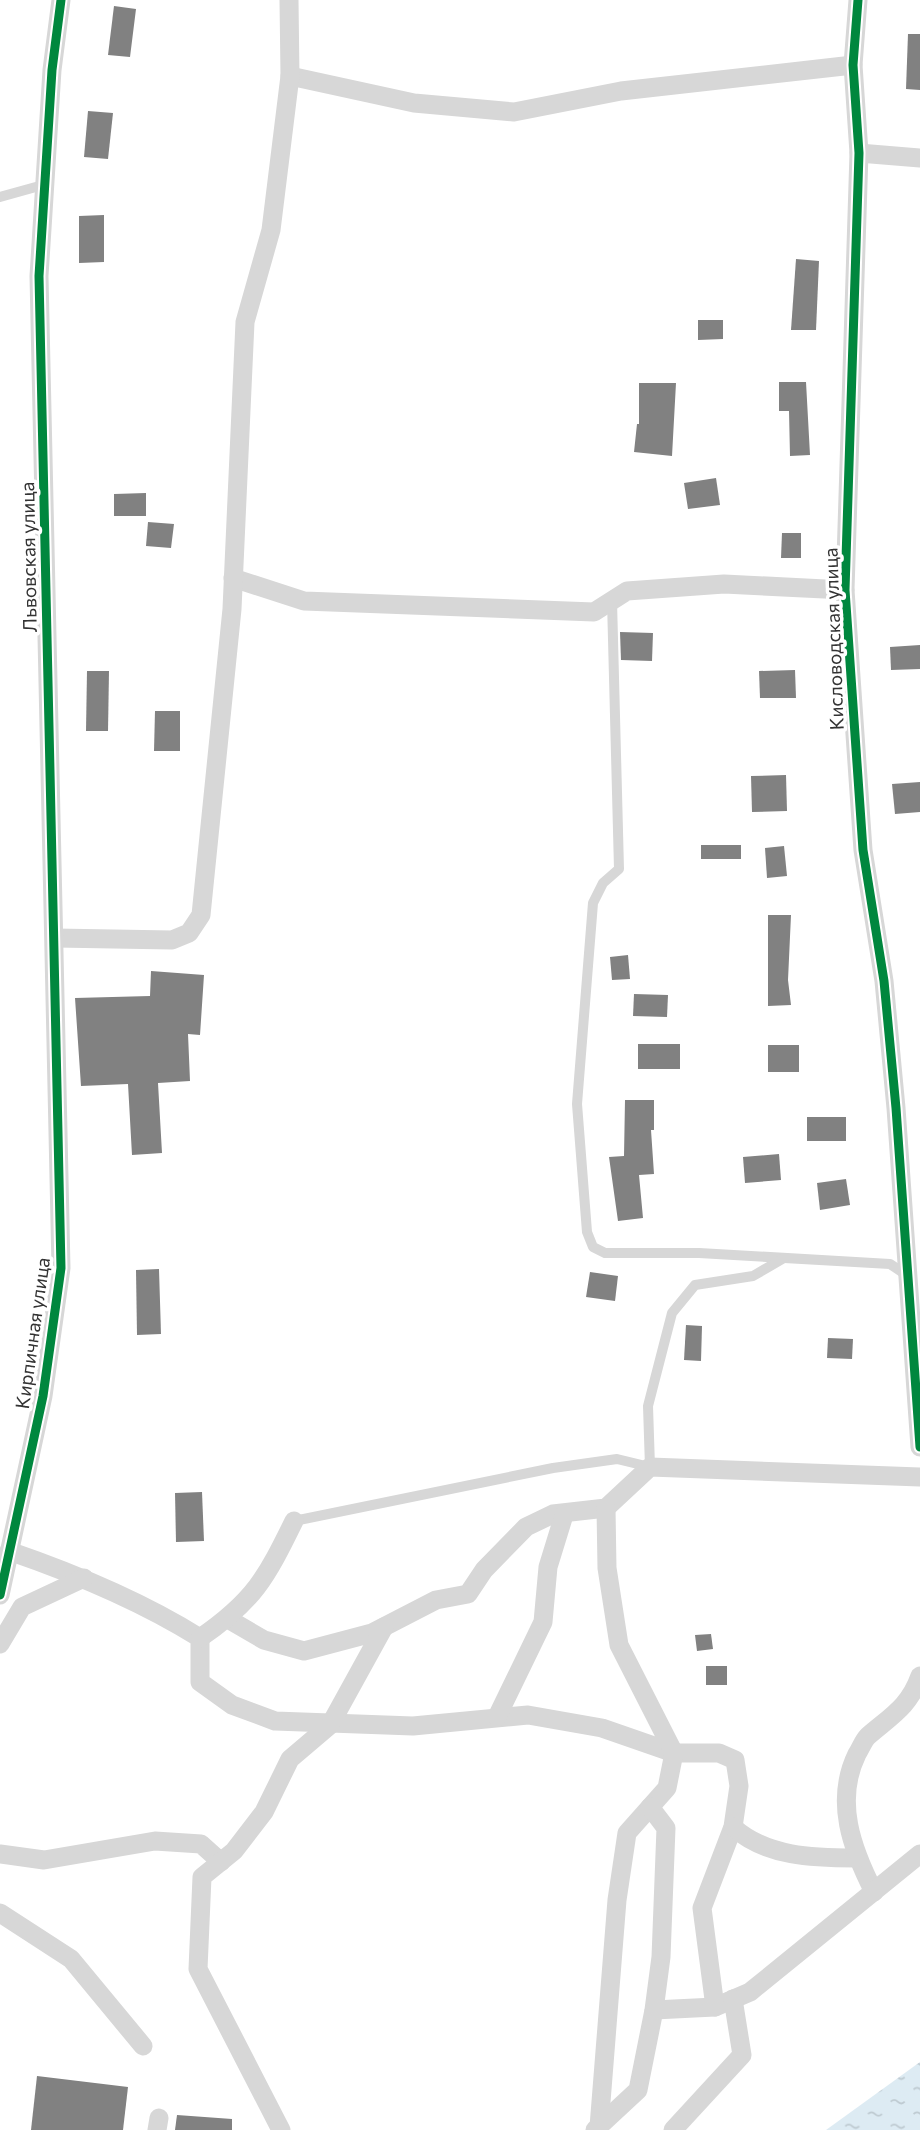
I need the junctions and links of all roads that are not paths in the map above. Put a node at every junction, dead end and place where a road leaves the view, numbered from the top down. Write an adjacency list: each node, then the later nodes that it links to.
1 (61, 0): 8 (street, Львовская улица)
2 (289, 0): 5 (street)
3 (858, 0): 4 (street, Кисловодская улица)
4 (853, 65): 5 (street); 6 (street, Кисловодская улица)
5 (290, 76): 10 (street)
6 (859, 153): 7 (street); 11 (street, Кисловодская улица)
7 (920, 158)
8 (43, 186): 9 (lane); 13 (street, Львовская улица)
9 (0, 197)
10 (233, 578): 12 (street); 13 (street)
11 (845, 590): 12 (street); 16 (street, Кисловодская улица)
12 (612, 601): 15 (lane)
13 (55, 938): 14 (street, Львовская улица)
14 (59, 1114): 23 (street, Кирпичная улица)
15 (785, 1258): 16 (lane); 18 (lane)
16 (913, 1280): 17 (street, Кисловодская улица)
17 (920, 1447)
18 (650, 1468): 19 (street); 20 (street); 22 (lane)
19 (920, 1476)
20 (606, 1508): 21 (street); 33 (street)
21 (564, 1515): 27 (street); 31 (street)
22 (294, 1521): 26 (street)
23 (9, 1551): 24 (street); 25 (street, Кирпичная улица)
24 (84, 1578): 28 (street); 29 (street)
25 (1, 1586)
26 (228, 1619): 27 (street); 28 (street)
27 (384, 1628): 32 (street)
28 (200, 1639): 32 (street)
29 (0, 1644)
30 (920, 1676): 38 (street)
31 (497, 1717): 32 (street); 33 (street)
32 (330, 1725): 39 (street)
33 (674, 1753): 34 (street); 35 (street)
34 (650, 1807): 44 (street); 46 (street)
35 (733, 1827): 38 (street); 43 (street)
36 (0, 1854): 39 (street)
37 (920, 1854): 40 (street)
38 (856, 1858): 40 (street)
39 (221, 1862): 47 (street)
40 (874, 1892): 42 (street)
41 (0, 1913): 45 (street)
42 (733, 1999): 43 (street); 48 (street)
43 (715, 2007): 44 (street)
44 (654, 2010): 46 (street)
45 (143, 2046)
46 (597, 2128)
47 (281, 2130)
48 (673, 2130)

